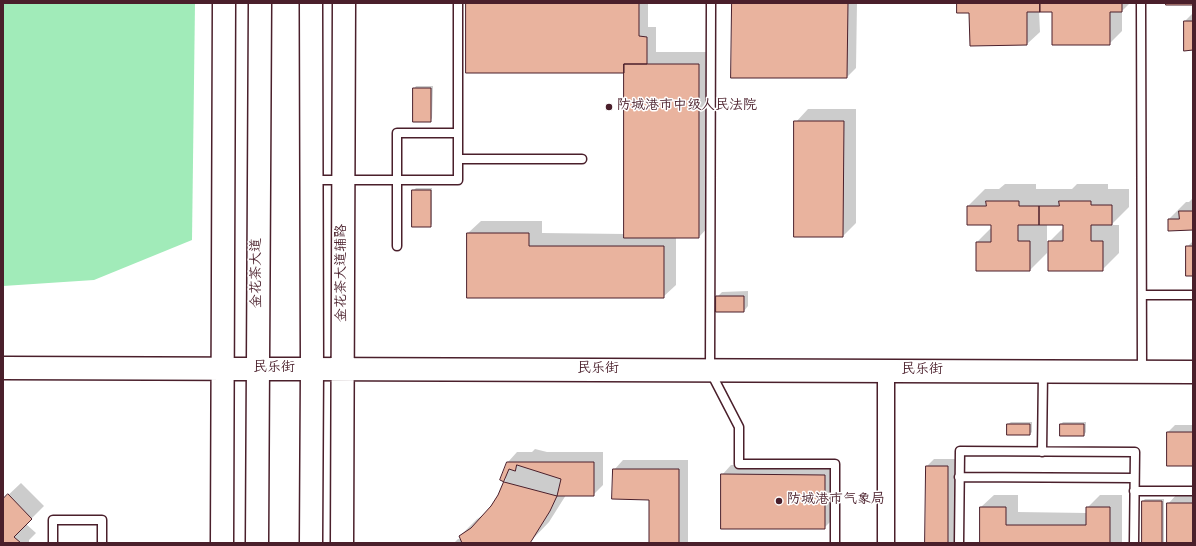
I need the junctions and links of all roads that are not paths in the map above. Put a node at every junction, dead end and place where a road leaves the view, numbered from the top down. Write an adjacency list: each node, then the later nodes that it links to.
1 (224, 3): 18 (main road)
2 (260, 3): 19 (main road, 金花茶大道)
3 (312, 3): 11 (main road)
4 (344, 3): 12 (main road, 金花茶大道辅路)
5 (458, 3): 8 (lane)
6 (711, 3): 22 (lane)
7 (1141, 3): 15 (lane)
8 (458, 133): 9 (lane); 13 (lane)
9 (458, 159): 10 (lane); 13 (lane)
10 (582, 159)
11 (312, 180): 12 (lane); 20 (main road)
12 (343, 180): 13 (lane); 21 (main road, 金花茶大道辅路)
13 (397, 180): 14 (lane)
14 (397, 246)
15 (1142, 295): 16 (lane); 25 (lane)
16 (1193, 295)
17 (3, 368): 18 (main road, 民乐街)
18 (222, 369): 19 (main road, 民乐街); 34 (main road)
19 (257, 369): 20 (main road, 民乐街); 35 (main road, 金花茶大道)
20 (312, 370): 21 (main road, 民乐街); 36 (main road)
21 (343, 370): 22 (main road, 民乐街); 37 (main road, 金花茶大道辅路)
22 (710, 371): 23 (main road, 民乐街); 38 (lane)
23 (886, 371): 24 (main road, 民乐街); 39 (street)
24 (1043, 372): 25 (main road, 民乐街); 27 (lane)
25 (1142, 372): 26 (main road, 民乐街)
26 (1193, 372)
27 (1042, 452): 28 (lane); 29 (lane)
28 (959, 477): 29 (lane); 40 (lane)
29 (1134, 478): 30 (lane)
30 (1134, 491): 31 (lane); 41 (lane)
31 (1193, 492)
32 (53, 543): 33 (lane)
33 (102, 543)
34 (222, 543)
35 (257, 543)
36 (311, 543)
37 (342, 543)
38 (834, 543)
39 (886, 543)
40 (959, 543)
41 (1134, 543)

